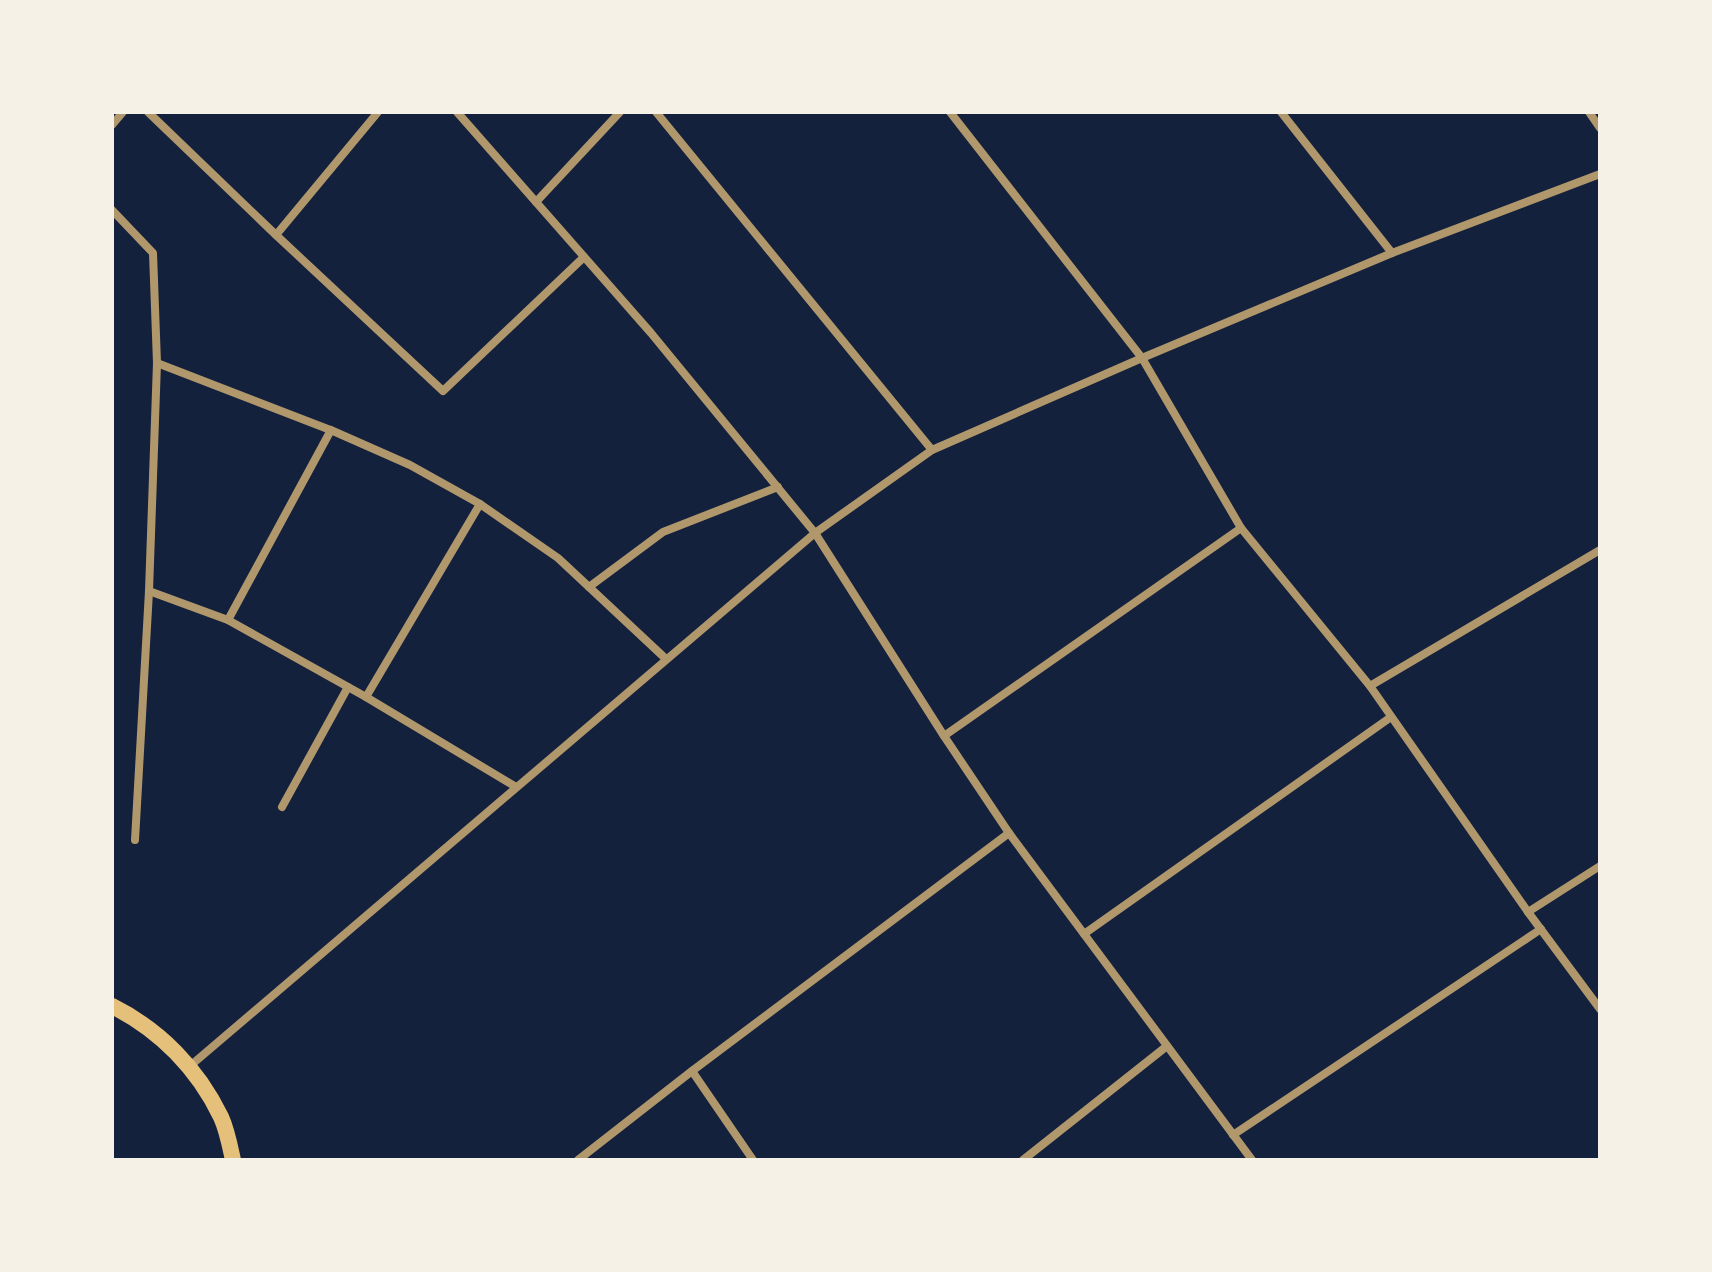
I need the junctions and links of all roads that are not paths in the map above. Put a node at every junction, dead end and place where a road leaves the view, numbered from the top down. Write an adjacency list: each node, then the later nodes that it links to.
1 (123, 112): 10 (street)
2 (148, 112): 15 (street)
3 (378, 112): 15 (street)
4 (457, 112): 13 (street)
5 (620, 112): 13 (street)
6 (656, 112): 21 (street)
7 (950, 112): 18 (street)
8 (1281, 112): 16 (street)
9 (1589, 112): 11 (street)
10 (112, 125)
11 (1600, 128)
12 (1600, 174): 16 (street)
13 (536, 202): 17 (street)
14 (112, 210): 19 (street)
15 (276, 235): 17 (street)
16 (1392, 253): 18 (street)
17 (584, 257): 22 (street)
18 (1142, 358): 21 (street); 24 (street)
19 (157, 363): 20 (street); 28 (street)
20 (331, 430): 23 (street); 29 (street)
21 (932, 450): 25 (street)
22 (778, 487): 25 (street); 27 (street)
23 (480, 504): 27 (street); 33 (street)
24 (1241, 528): 31 (street); 35 (street)
25 (815, 533): 30 (street); 35 (street)
26 (1600, 550): 31 (street)
27 (589, 587): 30 (street)
28 (149, 591): 29 (street); 39 (street)
29 (228, 620): 32 (street)
30 (666, 659): 36 (street)
31 (1370, 686): 34 (street)
32 (348, 687): 33 (street); 37 (street)
33 (366, 697): 36 (street)
34 (1391, 717): 41 (street); 43 (street)
35 (944, 736): 38 (street)
36 (516, 787): 47 (street)
37 (282, 807)
38 (1009, 833): 43 (street); 48 (street)
39 (135, 840)
40 (1600, 866): 41 (street)
41 (1528, 912): 42 (street)
42 (1541, 929): 45 (street); 49 (street)
43 (1084, 934): 46 (street)
44 (113, 1004): 47 (main road)
45 (1600, 1009)
46 (1167, 1046): 49 (street); 53 (street)
47 (190, 1066): 50 (main road)
48 (692, 1071): 51 (street); 52 (street)
49 (1233, 1135): 54 (street)
50 (233, 1160)
51 (578, 1160)
52 (753, 1160)
53 (1023, 1160)
54 (1252, 1160)

